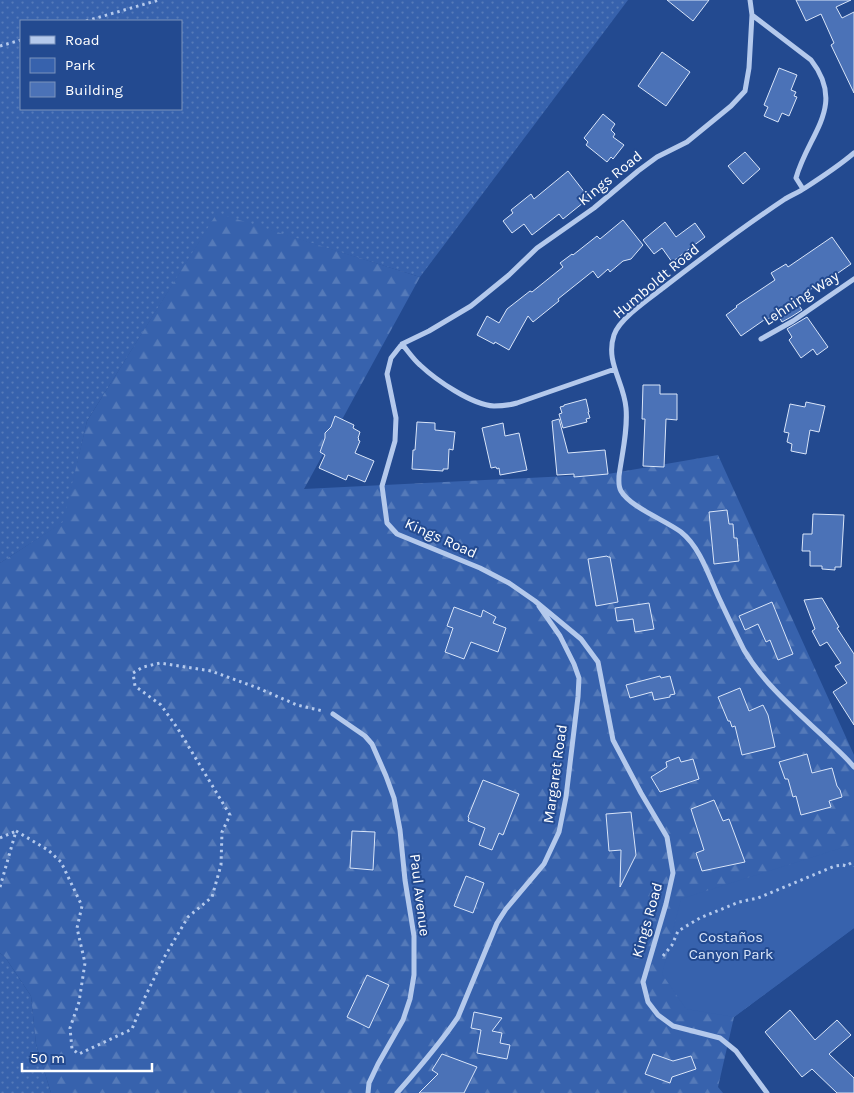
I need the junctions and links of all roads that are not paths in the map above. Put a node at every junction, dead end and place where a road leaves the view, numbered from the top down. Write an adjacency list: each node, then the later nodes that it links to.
1 (750, 0): 2 (street, Kings Road)
2 (752, 15): 4 (street); 7 (street, Kings Road)
3 (854, 152): 4 (street, Humboldt Road)
4 (803, 189): 8 (street, Humboldt Road)
5 (854, 279): 6 (street, Lehning Way)
6 (761, 339)
7 (402, 344): 8 (street); 9 (street, Kings Road)
8 (614, 369): 11 (street, Humboldt Road)
9 (535, 602): 13 (street, Margaret Road); 14 (street, Kings Road)
10 (333, 714): 12 (street, Paul Avenue)
11 (854, 767)
12 (368, 1093)
13 (397, 1093)
14 (767, 1093)

